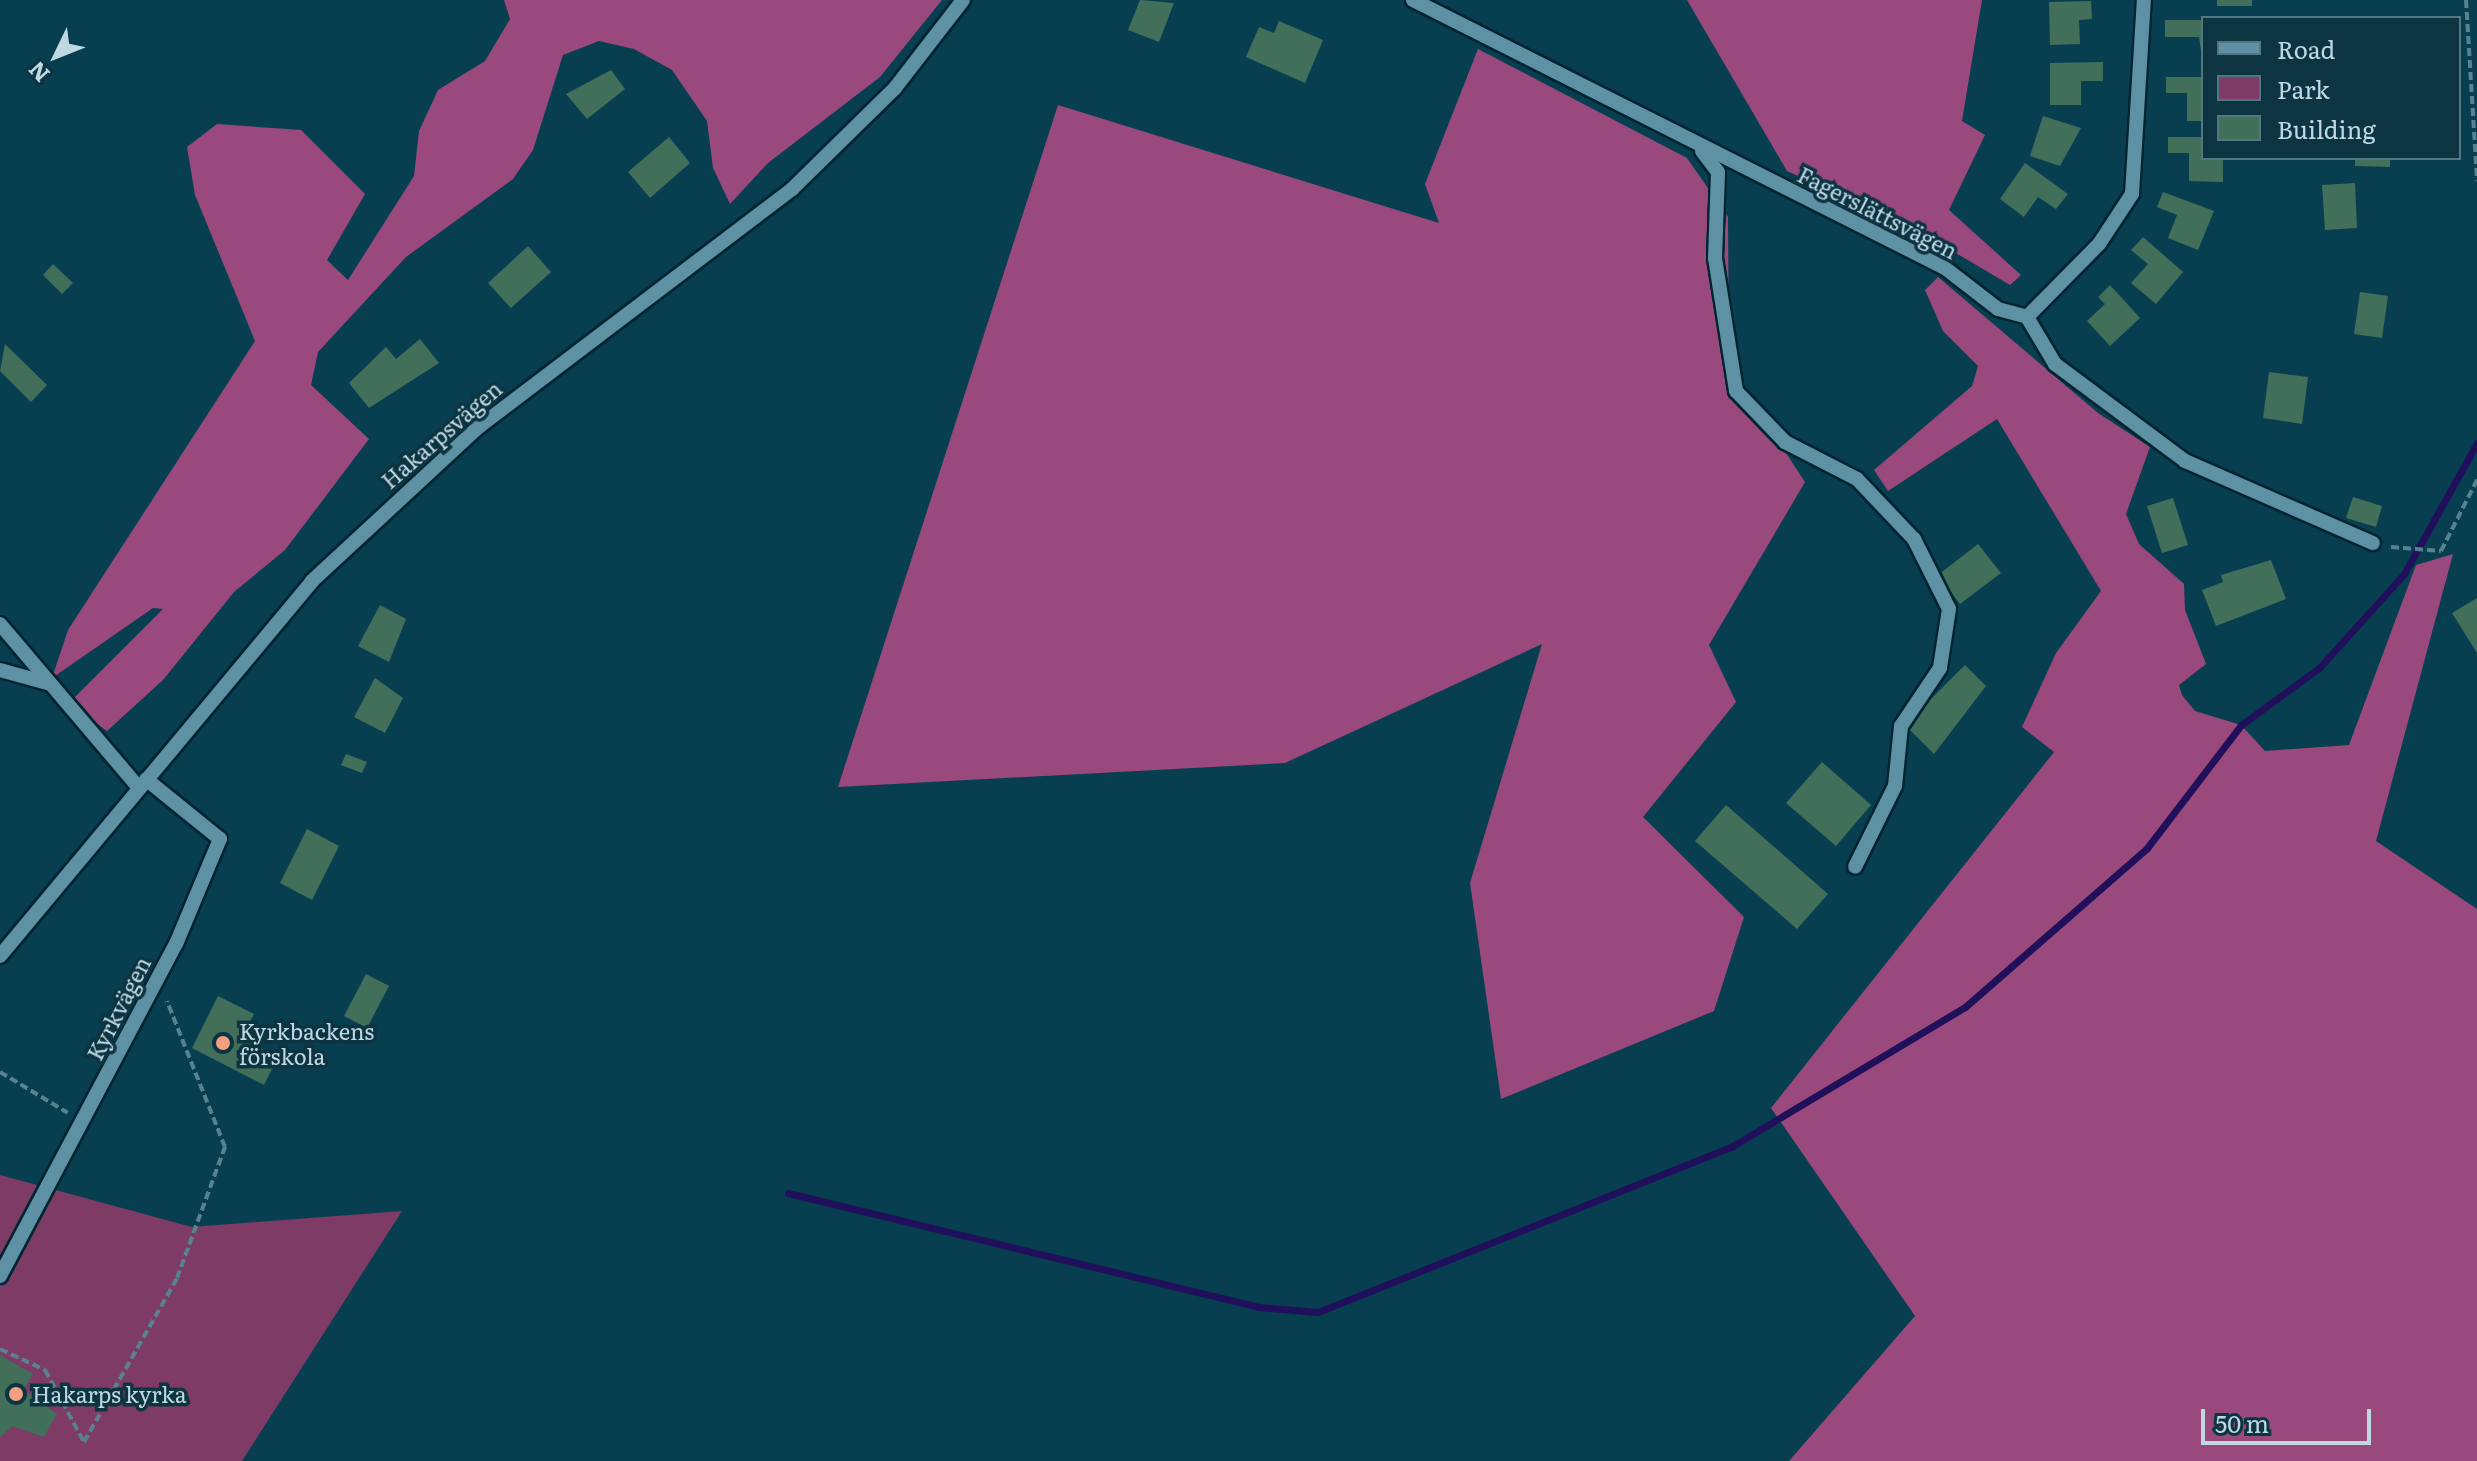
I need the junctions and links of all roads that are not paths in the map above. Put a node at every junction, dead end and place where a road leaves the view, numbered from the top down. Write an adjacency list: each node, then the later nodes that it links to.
1 (963, 0): 10 (street, Hakarpsvägen)
2 (1413, 0): 4 (street, Fagerslättsvägen)
3 (2144, 0): 5 (street)
4 (1699, 146): 5 (street, Fagerslättsvägen); 11 (street)
5 (2027, 317): 6 (street)
6 (2373, 543)
7 (0, 624): 9 (street)
8 (0, 670): 9 (street)
9 (47, 683): 10 (street)
10 (142, 784): 12 (street, Hakarpsvägen); 13 (street, Kyrkvägen)
11 (1855, 867)
12 (0, 956)
13 (0, 1276)

